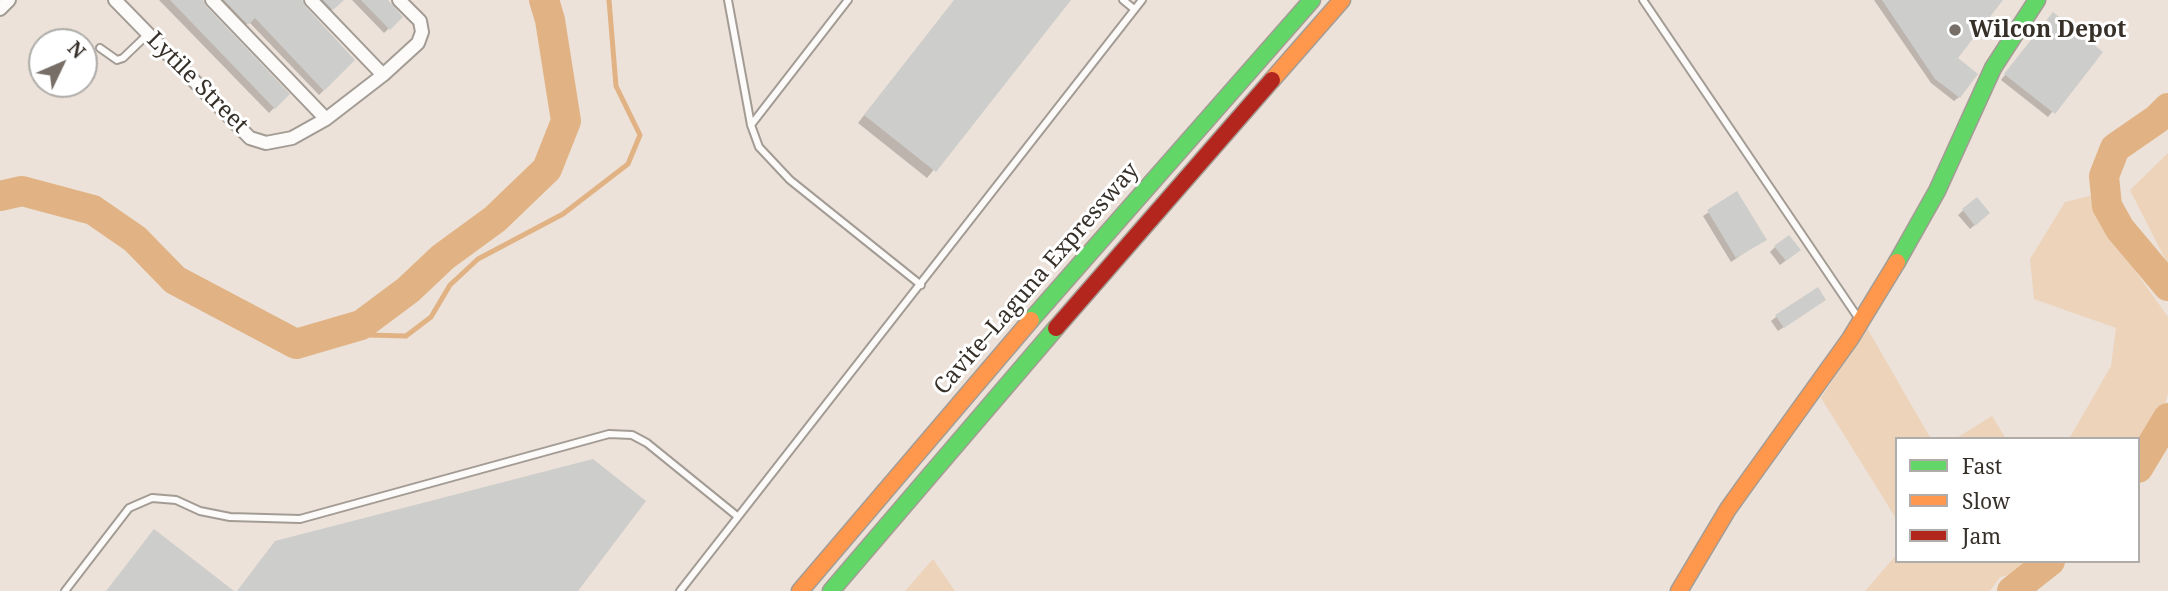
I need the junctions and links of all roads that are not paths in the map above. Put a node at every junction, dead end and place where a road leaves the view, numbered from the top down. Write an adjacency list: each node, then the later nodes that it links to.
1 (9, 0): 14 (street)
2 (115, 0): 16 (street, Lytile Street)
3 (212, 0): 19 (street)
4 (311, 0): 18 (street)
5 (399, 0): 18 (street, Lytile Street)
6 (728, 0): 20 (lane)
7 (848, 0): 20 (lane)
8 (1123, 0): 15 (lane)
9 (1142, 0): 15 (lane)
10 (1312, 0): 26 (main road, Cavite–Laguna Expressway)
11 (1342, 0): 27 (main road, Cavite–Laguna Expressway)
12 (1643, 0): 22 (lane)
13 (2038, 0): 22 (main road)
14 (0, 9)
15 (1134, 9): 21 (lane)
16 (148, 34): 17 (lane); 19 (street, Lytile Street)
17 (100, 48)
18 (383, 75): 19 (street, Lytile Street)
19 (326, 119)
20 (751, 125): 21 (lane)
21 (921, 285): 23 (lane)
22 (1860, 321): 28 (main road)
23 (737, 516): 24 (lane); 25 (lane)
24 (65, 591)
25 (680, 591)
26 (800, 591)
27 (831, 591)
28 (1679, 591)

